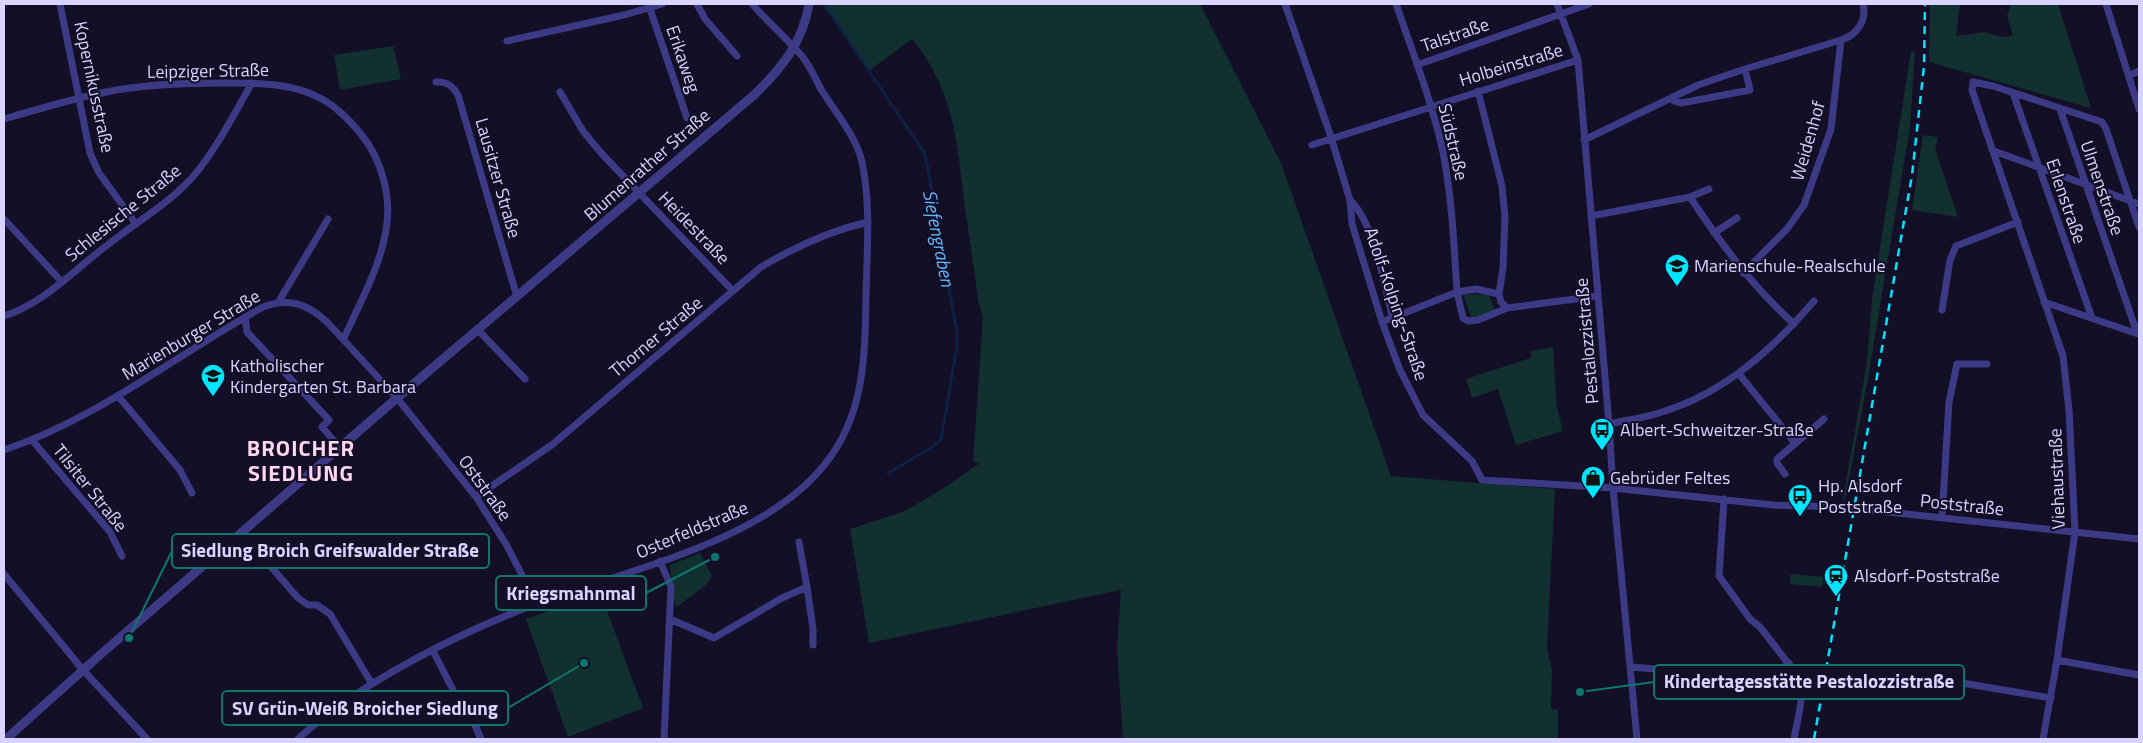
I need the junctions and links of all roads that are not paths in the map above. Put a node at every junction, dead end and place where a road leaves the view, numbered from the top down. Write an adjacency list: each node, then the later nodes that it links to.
1 (60, 4): 29 (street, Kopernikusstraße)
2 (662, 4): 12 (street)
3 (697, 4): 17 (street)
4 (752, 4): 16 (street, Osterfeldstraße)
5 (809, 4): 16 (street, Blumenrather Straße)
6 (1285, 4): 35 (street, Adolf-Kolping-Straße)
7 (1396, 4): 19 (street, Südstraße)
8 (1557, 4): 13 (street, Pestalozzistraße)
9 (1589, 4): 13 (street, Talstraße)
10 (1863, 4): 14 (street)
11 (2106, 4): 22 (street)
12 (650, 9): 15 (street); 33 (street, Erikaweg)
13 (1560, 13): 18 (street, Pestalozzistraße); 19 (street, Talstraße)
14 (1841, 40): 20 (street); 56 (street, Weidenhof)
15 (507, 41)
16 (794, 48): 42 (street, Blumenrather Straße); 51 (street, Osterfeldstraße)
17 (737, 56)
18 (1578, 60): 25 (street, Holbeinstraße); 36 (street, Pestalozzistraße)
19 (1416, 65): 30 (street, Südstraße)
20 (1745, 68): 28 (street); 28 (street)
21 (2139, 71): 22 (street)
22 (2130, 75): 32 (street)
23 (436, 82): 62 (street, Lausitzer Straße)
24 (252, 83): 29 (street, Leipziger Straße); 53 (street, Schlesische Straße); 76 (street, Leipziger Straße)
25 (1478, 91): 30 (street, Holbeinstraße); 60 (street)
26 (560, 92): 42 (street, Heidestraße)
27 (2013, 93): 31 (street); 38 (street, Viehaustraße); 39 (street, Erlenstraße)
28 (1672, 97): 36 (street)
29 (77, 98): 34 (street, Leipziger Straße); 53 (street, Kopernikusstraße)
30 (1430, 106): 35 (street, Holbeinstraße); 59 (street, Südstraße)
31 (2060, 109): 40 (street, Ulmenstraße); 45 (street)
32 (2139, 109)
33 (687, 118)
34 (4, 119)
35 (1332, 137): 37 (street, Holbeinstraße); 44 (street, Adolf-Kolping-Straße)
36 (1584, 140): 47 (street, Pestalozzistraße)
37 (1312, 145)
38 (1994, 151): 39 (street); 52 (street, Viehaustraße)
39 (2038, 167): 40 (street); 70 (street, Erlenstraße)
40 (2084, 183): 45 (street); 75 (street, Ulmenstraße)
41 (1709, 190): 43 (street)
42 (640, 194): 58 (street, Heidestraße); 62 (street, Blumenrather Straße)
43 (1690, 197): 47 (street); 55 (street)
44 (1350, 200): 71 (street, Adolf-Kolping-Straße); 72 (street, Adolf-Kolping-Straße)
45 (2130, 200): 46 (street); 54 (street)
46 (2139, 204)
47 (1590, 216): 61 (street, Pestalozzistraße)
48 (1738, 218): 55 (street)
49 (4, 219): 57 (street)
50 (328, 220): 63 (street)
51 (868, 222): 58 (street, Thorner Straße); 100 (street, Osterfeldstraße)
52 (2018, 222): 65 (street, Viehaustraße); 67 (street)
53 (136, 224): 57 (street, Schlesische Straße)
54 (2139, 227)
55 (1714, 233): 56 (street)
56 (1743, 273): 73 (street)
57 (61, 281): 68 (street, Schlesische Straße)
58 (734, 291): 92 (street, Thorner Straße)
59 (1457, 292): 60 (street); 66 (street, Südstraße); 71 (street)
60 (1499, 294): 66 (street)
61 (1598, 296): 66 (street); 83 (street, Pestalozzistraße)
62 (517, 297): 74 (street, Blumenrather Straße)
63 (279, 301): 69 (street, Marienburger Straße); 76 (street, Marienburger Straße)
64 (1814, 301): 73 (street)
65 (2044, 302): 70 (street); 95 (street, Viehaustraße)
66 (1507, 308)
67 (1942, 310)
68 (4, 316)
69 (245, 317): 80 (street, Marienburger Straße); 86 (street)
70 (2092, 318): 75 (street)
71 (1394, 319): 72 (street)
72 (1382, 322): 89 (street, Adolf-Kolping-Straße)
73 (1794, 324): 78 (street)
74 (478, 330): 79 (street); 81 (street, Blumenrather Straße)
75 (2138, 334)
76 (344, 338): 81 (street, Marienburger Straße)
77 (1987, 364): 94 (street)
78 (1738, 374): 83 (street); 85 (street)
79 (525, 378)
80 (119, 396): 84 (street, Marienburger Straße); 91 (street)
81 (397, 398): 86 (street, Blumenrather Straße); 92 (street, Oststraße)
82 (1824, 419): 85 (street)
83 (1609, 424): 90 (street, Pestalozzistraße)
84 (32, 440): 87 (street, Marienburger Straße); 99 (street, Tilsiter Straße)
85 (1795, 443): 88 (street)
86 (339, 448): 96 (street, Blumenrather Straße)
87 (4, 450)
88 (1785, 474)
89 (1482, 480): 90 (street, Poststraße)
90 (1613, 488): 93 (street, Poststraße); 109 (street, Pestalozzistraße)
91 (192, 493)
92 (476, 497): 103 (street, Oststraße)
93 (1724, 498): 94 (street, Poststraße); 108 (street)
94 (1942, 518): 95 (street, Poststraße)
95 (2075, 532): 97 (street, Poststraße); 107 (street, Viehaustraße)
96 (242, 533): 110 (street, Blumenrather Straße); 113 (street)
97 (2139, 539)
98 (799, 542): 102 (street)
99 (122, 556)
100 (660, 561): 103 (street, Osterfeldstraße); 104 (street)
101 (4, 574): 110 (street)
102 (807, 587): 104 (street); 105 (street)
103 (537, 604): 106 (street, Osterfeldstraße)
104 (670, 619): 119 (street)
105 (813, 645)
106 (433, 651): 113 (street, Osterfeldstraße); 118 (street)
107 (2057, 660): 112 (street); 114 (street, Viehaustraße)
108 (1789, 663): 109 (street); 121 (street)
109 (1631, 667): 120 (street, Pestalozzistraße)
110 (83, 670): 115 (street, Blumenrather Straße); 116 (street)
111 (1852, 674): 114 (street)
112 (2139, 674)
113 (372, 684): 117 (street, Osterfeldstraße)
114 (2051, 698): 122 (street, Viehaustraße)
115 (6, 739)
116 (147, 739)
117 (298, 739)
118 (482, 739)
119 (664, 739)
120 (1637, 739)
121 (1794, 739)
122 (2043, 739)

